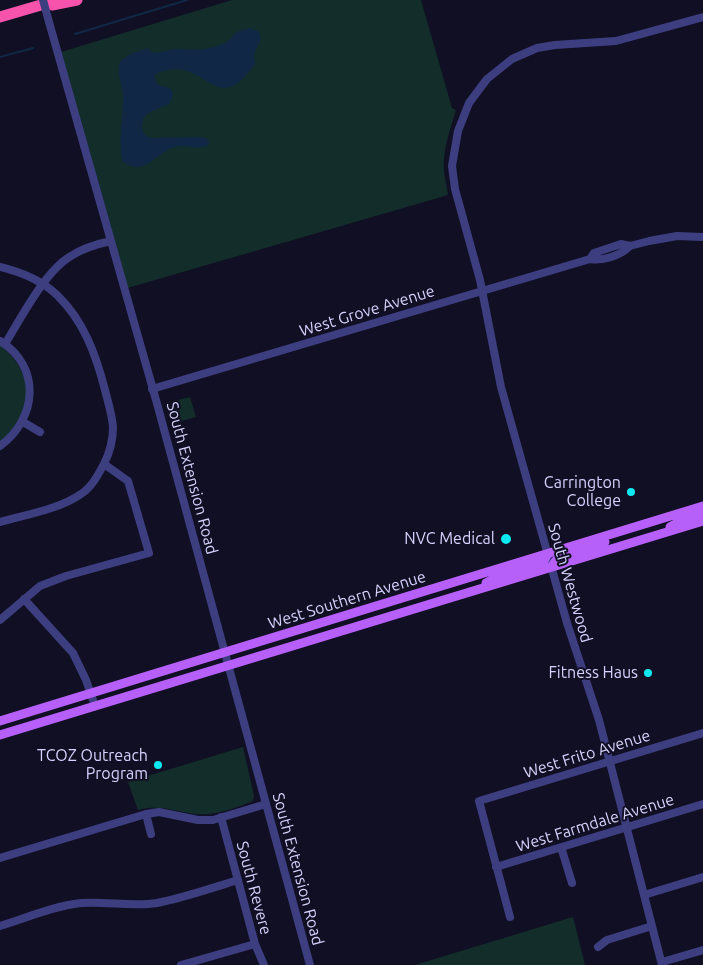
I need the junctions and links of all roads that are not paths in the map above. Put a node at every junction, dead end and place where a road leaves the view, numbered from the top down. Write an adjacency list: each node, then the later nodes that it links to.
1 (43, 0): 8 (street, South Extension Road, bridge)
2 (58, 0): 4 (highway)
3 (77, 0): 4 (highway)
4 (20, 11): 5 (highway)
5 (0, 17)
6 (703, 17): 11 (street, South Westwood)
7 (703, 237): 11 (street, West Grove Avenue)
8 (111, 240): 10 (street); 13 (street, South Extension Road)
9 (0, 267): 10 (street)
10 (43, 284): 12 (street); 17 (street)
11 (482, 291): 13 (street, West Grove Avenue); 24 (street, South Westwood)
12 (2, 343): 14 (street)
13 (152, 389): 33 (street, South Extension Road)
14 (23, 422): 15 (street); 16 (street)
15 (40, 432)
16 (0, 446)
17 (104, 464): 21 (street); 28 (street)
18 (703, 506): 22 (main road, West Southern Avenue)
19 (703, 514): 23 (main road)
20 (703, 521): 23 (main road, West Southern Avenue)
21 (0, 522)
22 (615, 534): 24 (main road, West Southern Avenue); 25 (main road)
23 (654, 536): 25 (main road, West Southern Avenue)
24 (548, 555): 25 (street, South Westwood); 26 (main road); 27 (main road, West Southern Avenue)
25 (551, 567): 26 (main road, West Southern Avenue); 40 (street, South Westwood)
26 (478, 590): 29 (main road, West Southern Avenue)
27 (422, 593): 29 (main road); 30 (main road, West Southern Avenue)
28 (24, 599): 31 (street); 35 (street)
29 (427, 606): 32 (main road, West Southern Avenue)
30 (340, 618): 32 (main road); 33 (main road, West Southern Avenue)
31 (0, 620)
32 (292, 646): 34 (main road, West Southern Avenue)
33 (225, 652): 34 (street, South Extension Road); 35 (main road, West Southern Avenue)
34 (229, 665): 36 (main road, West Southern Avenue); 41 (street, South Extension Road)
35 (91, 694): 36 (street); 37 (main road, West Southern Avenue)
36 (95, 706): 39 (main road, West Southern Avenue)
37 (0, 721)
38 (703, 733): 40 (street, West Frito Avenue)
39 (0, 735)
40 (610, 762): 45 (street, South Westwood); 49 (street, West Frito Avenue)
41 (266, 804): 44 (street); 63 (street, South Extension Road)
42 (703, 804): 45 (street, West Farmdale Avenue)
43 (146, 814): 44 (street); 46 (street); 48 (street)
44 (221, 817): 51 (street, South Revere)
45 (627, 827): 47 (street, West Farmdale Avenue); 53 (street, South Westwood)
46 (151, 834)
47 (561, 847): 49 (street, West Farmdale Avenue); 52 (street)
48 (0, 858)
49 (496, 867): 54 (street)
50 (703, 877): 53 (street)
51 (238, 880): 55 (street); 57 (street, South Revere)
52 (572, 883)
53 (644, 895): 56 (street, South Westwood)
54 (510, 917)
55 (0, 926)
56 (652, 926): 58 (street); 60 (street, South Westwood)
57 (255, 944): 61 (street); 62 (street, South Revere)
58 (598, 947)
59 (703, 950): 60 (street)
60 (662, 964)
61 (181, 965)
62 (264, 965)
63 (310, 965)

